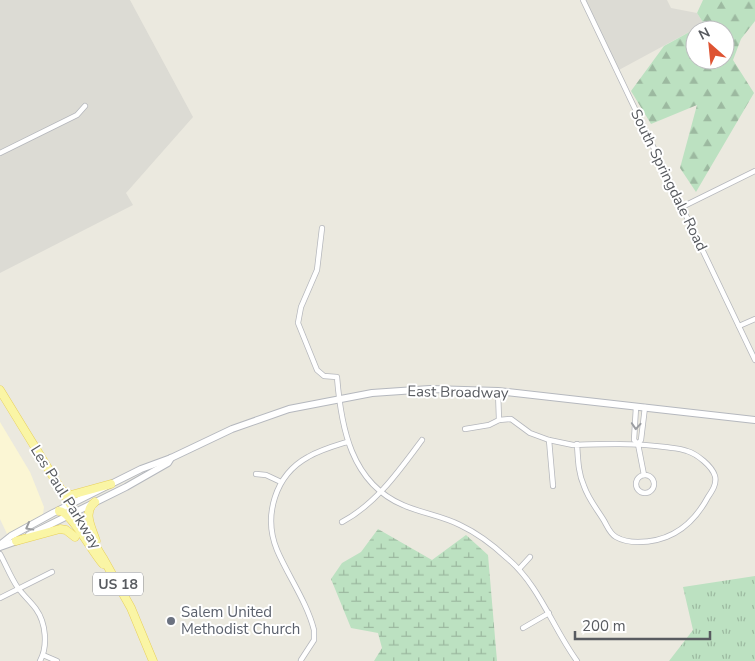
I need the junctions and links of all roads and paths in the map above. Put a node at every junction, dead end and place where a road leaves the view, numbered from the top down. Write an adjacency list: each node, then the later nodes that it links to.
1 (583, 0): 5 (street, South Springdale Road)
2 (86, 106): 3 (street)
3 (0, 153)
4 (755, 171): 5 (street)
5 (682, 207): 8 (street, South Springdale Road)
6 (322, 228): 12 (street)
7 (755, 319): 8 (street)
8 (738, 326): 9 (street, South Springdale Road)
9 (755, 360)
10 (0, 390): 29 (main road, Les Paul Parkway / US 18)
11 (498, 392): 12 (main road, East Broadway); 13 (main road, East Broadway); 15 (street)
12 (339, 400): 20 (street); 23 (main road, East Broadway)
13 (636, 407): 14 (main road, East Broadway); 22 (street, one-way to 22)
14 (645, 407): 16 (main road, East Broadway); 22 (street)
15 (499, 420): 17 (street); 19 (street, East Broadway)
16 (755, 420)
17 (465, 429)
18 (422, 440): 30 (street)
19 (549, 440): 21 (street, East Broadway); 28 (street)
20 (347, 442): 26 (street); 30 (street)
21 (577, 444): 22 (street, East Broadway); 22 (street, East Broadway)
22 (638, 444): 25 (street)
23 (171, 458): 27 (main road, East Broadway); 31 (main road, East Broadway)
24 (256, 474): 26 (street)
25 (644, 475): 25 (street)
26 (281, 482): 48 (street)
27 (111, 484): 29 (main road); 32 (main road, East Broadway)
28 (554, 486)
29 (61, 489): 32 (main road, Les Paul Parkway / US 18)
30 (381, 491): 33 (street); 40 (street)
31 (95, 502): 32 (main road, East Broadway); 37 (main road)
32 (67, 512): 35 (main road, East Broadway); 36 (main road, East Broadway, one-way to 36); 37 (main road, Les Paul Parkway / US 18); 42 (main road)
33 (342, 522)
34 (75, 536): 35 (main road)
35 (16, 541): 36 (main road, East Broadway)
36 (0, 546)
37 (100, 552): 42 (main road, Les Paul Parkway / US 18)
38 (0, 554): 43 (street)
39 (530, 557): 40 (street)
40 (519, 569): 45 (street)
41 (52, 572): 43 (street)
42 (113, 574): 51 (main road, Les Paul Parkway / US 18)
43 (18, 588): 44 (street); 47 (street)
44 (0, 598)
45 (549, 613): 46 (street); 52 (street)
46 (523, 628)
47 (42, 655): 49 (street); 50 (street)
48 (302, 660)
49 (40, 661)
50 (57, 661)
51 (153, 661)
52 (577, 661)

